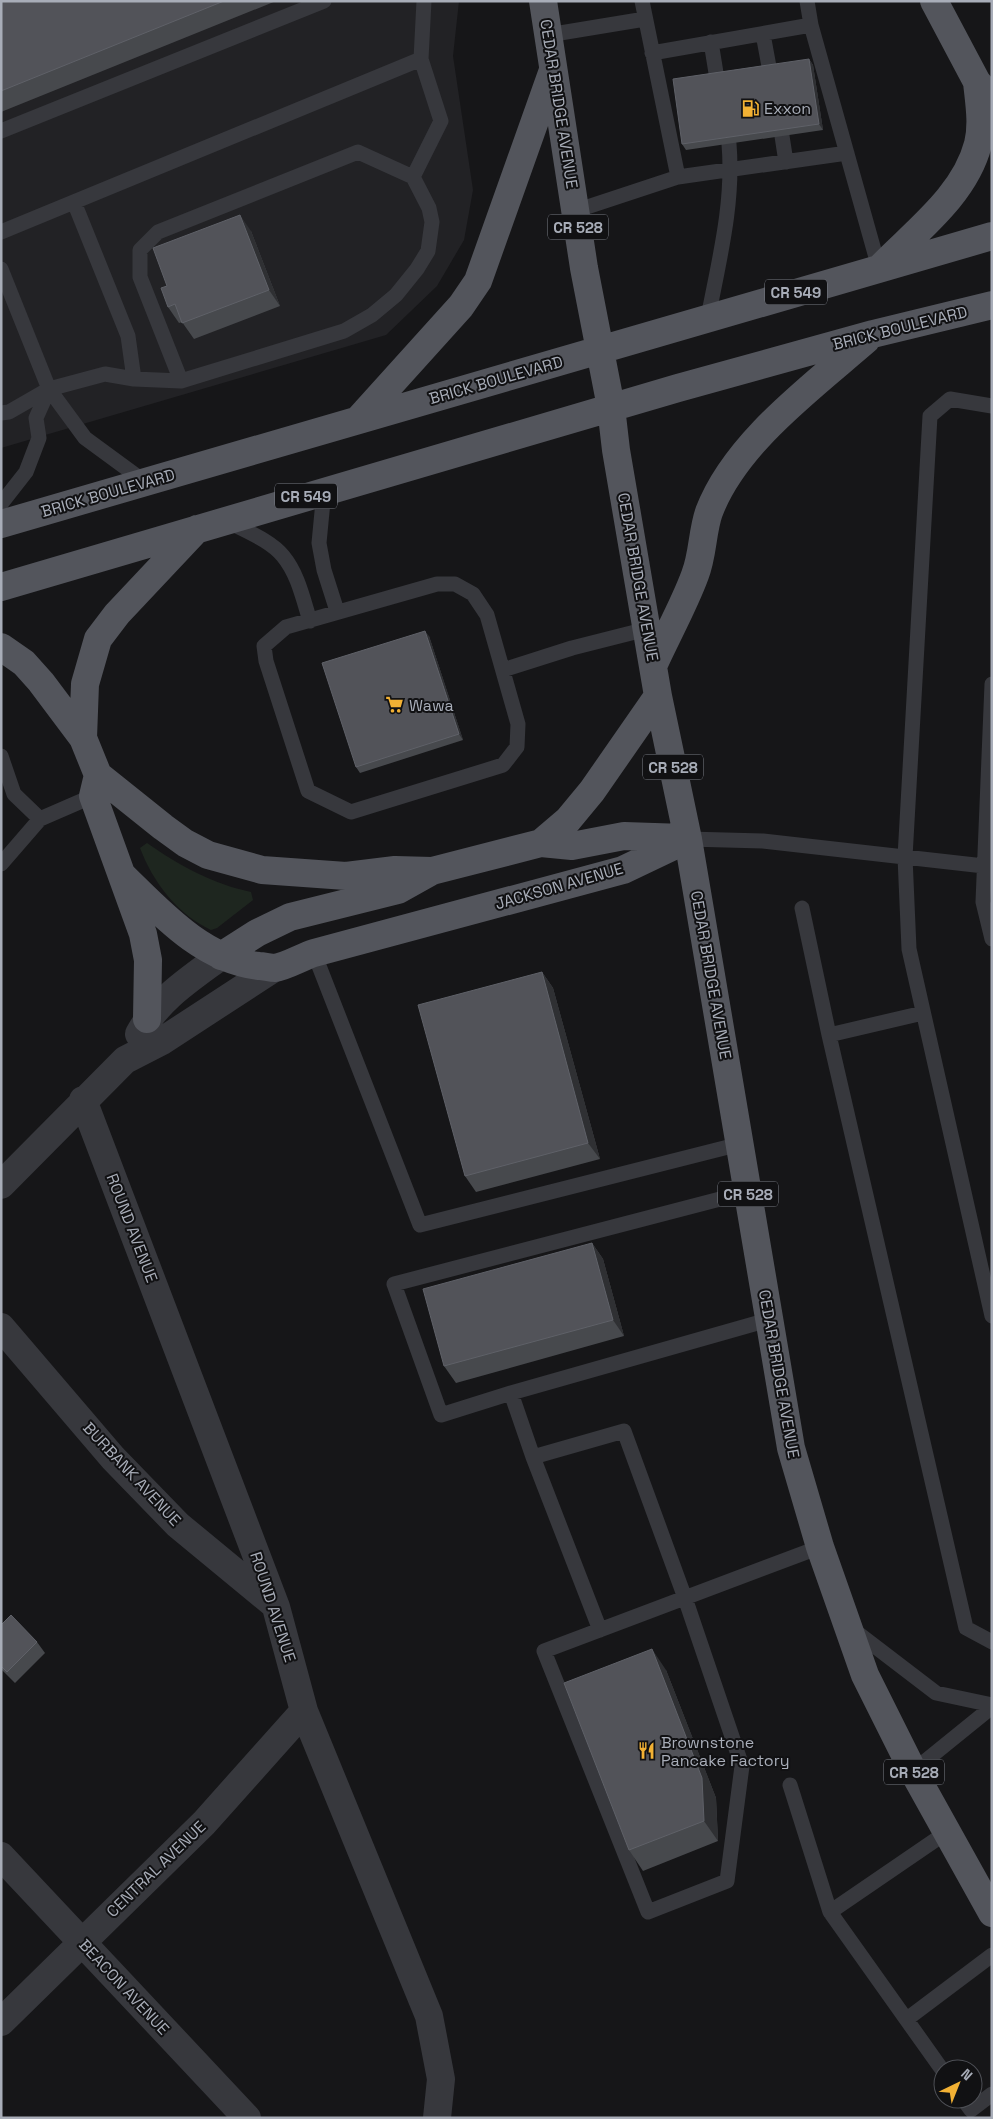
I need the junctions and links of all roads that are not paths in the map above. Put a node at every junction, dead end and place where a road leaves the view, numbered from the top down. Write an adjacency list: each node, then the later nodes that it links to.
1 (324, 1): 18 (lane)
2 (424, 1): 13 (lane)
3 (543, 1): 10 (main road, CEDAR BRIDGE AVENUE / CR 528)
4 (642, 1): 7 (lane)
5 (807, 1): 8 (lane)
6 (934, 1): 17 (main road)
7 (645, 19): 10 (lane); 12 (lane)
8 (812, 25): 9 (lane); 21 (lane)
9 (763, 34): 11 (lane); 15 (lane)
10 (548, 35): 14 (main road, CEDAR BRIDGE AVENUE / CR 528)
11 (711, 42): 12 (lane); 16 (lane)
12 (652, 53): 25 (lane)
13 (420, 59): 24 (lane); 26 (lane)
14 (553, 70): 27 (main road, CEDAR BRIDGE AVENUE / CR 528); 42 (main road)
15 (770, 72)
16 (717, 79)
17 (984, 91): 30 (main road)
18 (1, 131)
19 (782, 136): 22 (lane)
20 (729, 144): 23 (lane)
21 (847, 153): 22 (lane); 30 (lane)
22 (786, 162): 23 (lane)
23 (731, 171): 25 (lane); 33 (lane)
24 (413, 177): 37 (lane); 37 (lane)
25 (678, 177): 27 (lane)
26 (74, 202): 28 (lane); 36 (lane)
27 (575, 212): 35 (main road, CEDAR BRIDGE AVENUE / CR 528)
28 (1, 232)
29 (992, 236): 30 (main road, BRICK BOULEVARD / CR 549)
30 (879, 268): 33 (main road, BRICK BOULEVARD / CR 549)
31 (1, 269): 38 (lane)
32 (992, 304): 34 (main road, BRICK BOULEVARD / CR 549)
33 (708, 318): 35 (main road, BRICK BOULEVARD / CR 549)
34 (873, 334): 40 (main road, BRICK BOULEVARD / CR 549); 54 (main road)
35 (601, 348): 40 (main road, CEDAR BRIDGE AVENUE / CR 528); 42 (main road, BRICK BOULEVARD / CR 549)
36 (134, 379): 37 (lane); 38 (lane)
37 (182, 381)
38 (50, 389): 41 (lane); 43 (lane); 45 (lane)
39 (992, 406): 64 (lane)
40 (611, 408): 44 (main road, BRICK BOULEVARD / CR 549); 52 (main road, CEDAR BRIDGE AVENUE / CR 528)
41 (1, 413)
42 (359, 419): 43 (main road, BRICK BOULEVARD / CR 549)
43 (145, 482): 47 (main road, BRICK BOULEVARD / CR 549)
44 (324, 491): 46 (main road, BRICK BOULEVARD / CR 549); 50 (lane)
45 (1, 504)
46 (226, 520): 48 (main road, BRICK BOULEVARD / CR 549); 51 (lane)
47 (1, 524)
48 (198, 528): 49 (main road, BRICK BOULEVARD / CR 549); 58 (main road)
49 (1, 587)
50 (337, 612): 51 (lane); 55 (lane)
51 (310, 620): 55 (lane)
52 (647, 629): 54 (main road, CEDAR BRIDGE AVENUE / CR 528); 55 (lane)
53 (1, 647): 58 (main road)
54 (654, 664): 57 (main road, CEDAR BRIDGE AVENUE / CR 528)
55 (503, 670)
56 (992, 684): 66 (lane)
57 (658, 696): 62 (main road, CEDAR BRIDGE AVENUE / CR 528); 63 (main road)
58 (83, 738): 60 (main road)
59 (1, 756): 61 (lane)
60 (96, 786): 61 (lane); 67 (main road); 68 (main road)
61 (40, 819): 65 (lane)
62 (688, 839): 63 (main road, JACKSON AVENUE); 64 (lane); 71 (main road, JACKSON AVENUE); 79 (main road, CEDAR BRIDGE AVENUE / CR 528)
63 (541, 843): 67 (main road, JACKSON AVENUE)
64 (905, 857): 66 (lane); 74 (lane)
65 (1, 864)
66 (984, 866): 70 (lane)
67 (432, 871): 72 (main road, JACKSON AVENUE)
68 (123, 876): 72 (main road); 75 (main road)
69 (802, 908): 76 (lane)
70 (992, 939)
71 (314, 953): 73 (main road, JACKSON AVENUE); 79 (lane)
72 (221, 956): 73 (main road); 75 (street, JACKSON AVENUE)
73 (274, 968): 77 (street, JACKSON AVENUE)
74 (923, 1013): 76 (lane); 82 (lane)
75 (147, 1019): 77 (street, JACKSON AVENUE)
76 (828, 1035): 92 (lane)
77 (125, 1060): 78 (street, JACKSON AVENUE)
78 (84, 1100): 80 (street, JACKSON AVENUE); 89 (street, ROUND AVENUE)
79 (740, 1144): 81 (main road, CEDAR BRIDGE AVENUE / CR 528)
80 (1, 1186)
81 (747, 1192): 83 (main road, CEDAR BRIDGE AVENUE / CR 528); 85 (lane)
82 (992, 1316)
83 (768, 1320): 85 (lane); 87 (main road, CEDAR BRIDGE AVENUE / CR 528)
84 (1, 1327): 89 (street, BURBANK AVENUE)
85 (511, 1393): 86 (lane)
86 (534, 1457): 88 (lane); 91 (lane)
87 (820, 1547): 88 (lane); 90 (main road, CEDAR BRIDGE AVENUE / CR 528)
88 (685, 1598): 91 (lane); 91 (lane)
89 (276, 1607): 94 (street, ROUND AVENUE)
90 (848, 1625): 93 (lane); 95 (main road, CEDAR BRIDGE AVENUE / CR 528)
91 (600, 1630)
92 (992, 1642)
93 (992, 1706): 95 (lane)
94 (304, 1711): 101 (street, CENTRAL AVENUE); 107 (street, ROUND AVENUE)
95 (913, 1770): 97 (main road, CEDAR BRIDGE AVENUE / CR 528)
96 (790, 1785): 99 (lane)
97 (947, 1832): 99 (lane); 100 (main road, CEDAR BRIDGE AVENUE / CR 528)
98 (1, 1856): 101 (street, BEACON AVENUE)
99 (830, 1912): 103 (lane)
100 (992, 1913)
101 (81, 1942): 104 (street, CENTRAL AVENUE); 106 (street, BEACON AVENUE)
102 (992, 1955): 103 (lane)
103 (907, 2019): 105 (lane)
104 (1, 2022)
105 (935, 2059)
106 (247, 2118)
107 (436, 2118)

